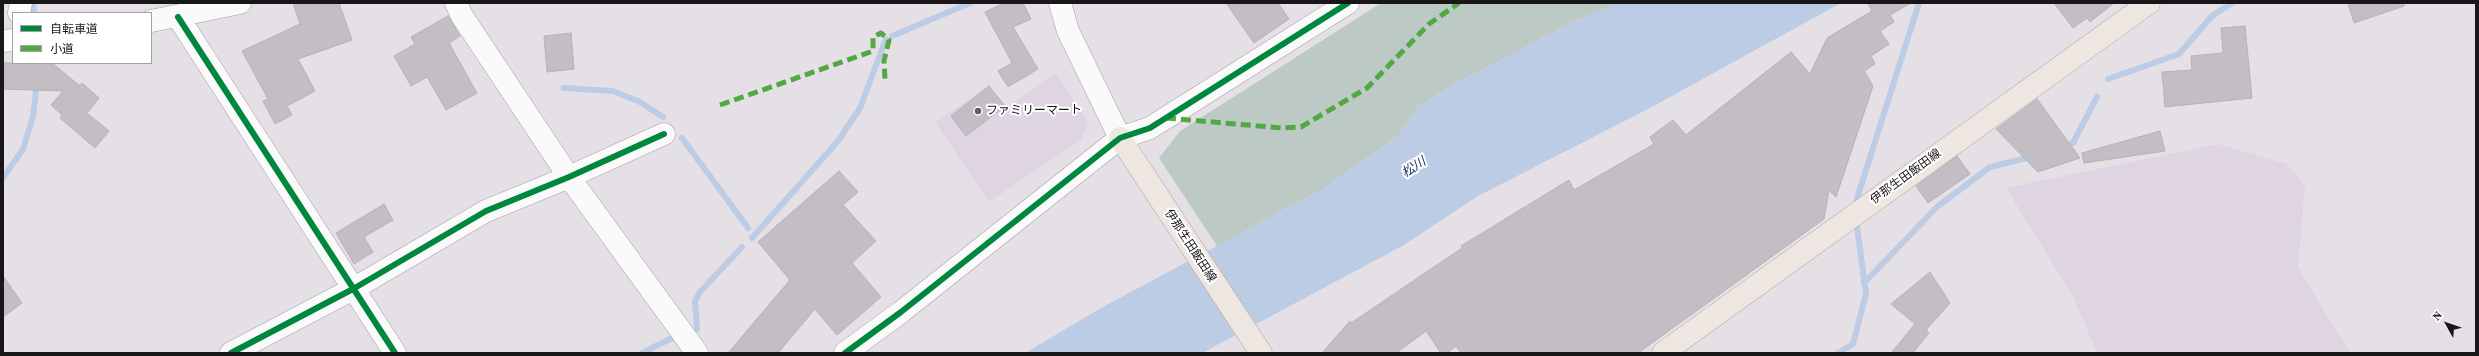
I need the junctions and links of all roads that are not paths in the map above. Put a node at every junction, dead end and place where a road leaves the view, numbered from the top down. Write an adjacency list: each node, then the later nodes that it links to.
1 (240, 3): 6 (street)
2 (456, 3): 10 (street)
3 (1060, 3): 9 (street)
4 (1348, 3): 9 (street)
5 (2149, 3): 17 (main road, 伊那生田飯田線)
6 (178, 17): 7 (street); 11 (street)
7 (152, 21)
8 (664, 134): 10 (street)
9 (1120, 138): 15 (street); 16 (main road, 伊那生田飯田線)
10 (569, 178): 11 (street); 14 (street)
11 (353, 289): 12 (street); 13 (street)
12 (231, 353)
13 (395, 353)
14 (697, 353)
15 (846, 353)
16 (1261, 353)
17 (1663, 353)

